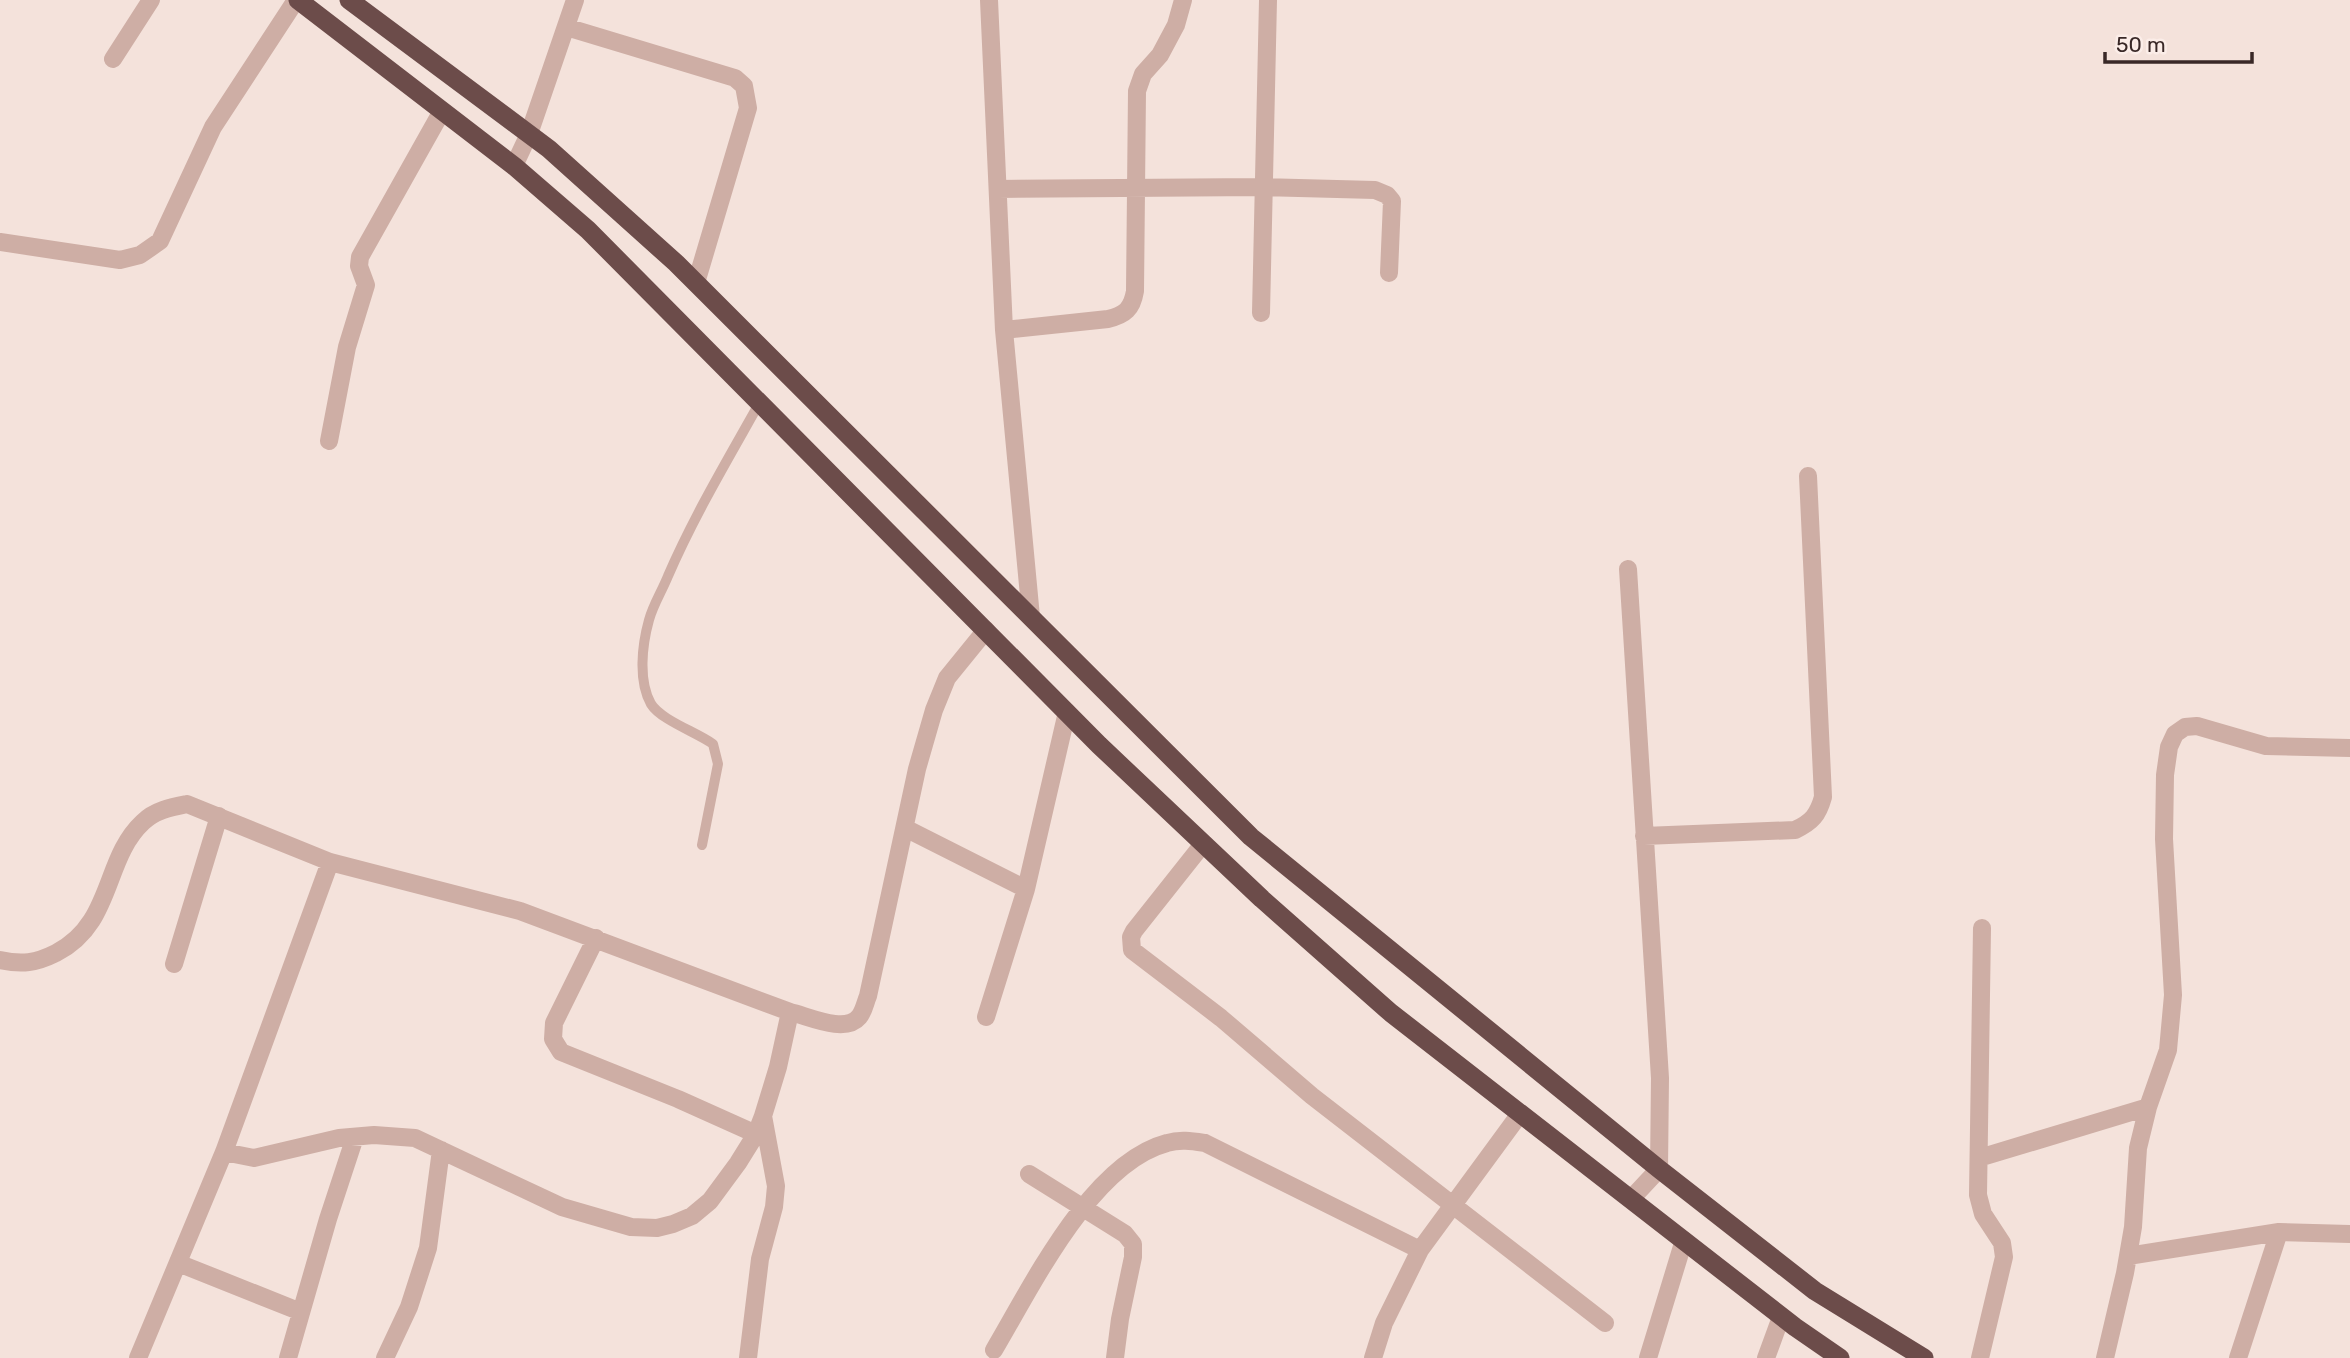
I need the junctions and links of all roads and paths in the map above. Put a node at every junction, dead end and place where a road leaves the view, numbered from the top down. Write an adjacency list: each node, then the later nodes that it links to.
1 (151, 0): 9 (street)
2 (297, 0): 10 (highway); 16 (street)
3 (349, 0): 11 (highway)
4 (575, 0): 8 (street)
5 (989, 0): 15 (street)
6 (1183, 0): 14 (street)
7 (1268, 0): 13 (street)
8 (566, 27): 11 (street); 18 (street)
9 (113, 59)
10 (442, 111): 12 (highway); 22 (street)
11 (529, 134): 12 (street); 18 (highway)
12 (514, 166): 21 (highway)
13 (1262, 187): 14 (street); 17 (street); 19 (street)
14 (1138, 188): 15 (street); 20 (street)
15 (998, 189): 20 (street)
16 (0, 242)
17 (1388, 273)
18 (696, 283): 25 (highway)
19 (1261, 313)
20 (1004, 330): 25 (street)
21 (760, 402): 26 (highway); 33 (lane)
22 (329, 441)
23 (1808, 476): 31 (street)
24 (1628, 569): 31 (street)
25 (1031, 617): 50 (highway)
26 (986, 630): 27 (highway); 30 (street)
27 (1067, 712): 32 (highway); 35 (street)
28 (2350, 748): 42 (street)
29 (219, 816): 34 (street); 38 (street); 39 (street)
30 (905, 828): 35 (street); 40 (street)
31 (1644, 836): 50 (street)
32 (1203, 844): 43 (highway); 53 (street)
33 (702, 845)
34 (330, 862): 37 (street); 48 (street)
35 (1026, 889): 41 (street)
36 (1982, 928): 49 (street)
37 (596, 938): 40 (street); 45 (street)
38 (0, 960)
39 (174, 964)
40 (790, 1012): 44 (street)
41 (986, 1017)
42 (2148, 1107): 49 (street); 59 (street)
43 (1520, 1115): 52 (highway); 53 (street)
44 (763, 1116): 45 (street); 68 (street)
45 (756, 1133): 47 (street)
46 (355, 1137): 47 (street); 48 (street); 61 (street)
47 (441, 1150): 67 (street)
48 (224, 1152): 60 (street)
49 (1979, 1158): 75 (street)
50 (1660, 1169): 52 (street); 74 (highway)
51 (1029, 1174): 54 (street)
52 (1631, 1199): 57 (highway)
53 (1453, 1205): 58 (street); 63 (street)
54 (1082, 1207): 58 (street); 64 (street); 69 (street)
55 (2278, 1232): 56 (street); 59 (street); 77 (street)
56 (2350, 1234)
57 (1684, 1240): 62 (highway); 71 (street)
58 (1420, 1250): 70 (street)
59 (2128, 1256): 76 (street)
60 (178, 1263): 61 (street); 65 (street)
61 (301, 1312): 66 (street)
62 (1781, 1317): 72 (street); 73 (highway)
63 (1605, 1323)
64 (994, 1350)
65 (138, 1358)
66 (288, 1358)
67 (385, 1358)
68 (748, 1358)
69 (1115, 1358)
70 (1373, 1358)
71 (1648, 1358)
72 (1766, 1358)
73 (1840, 1358)
74 (1924, 1358)
75 (1980, 1358)
76 (2105, 1358)
77 (2238, 1358)

